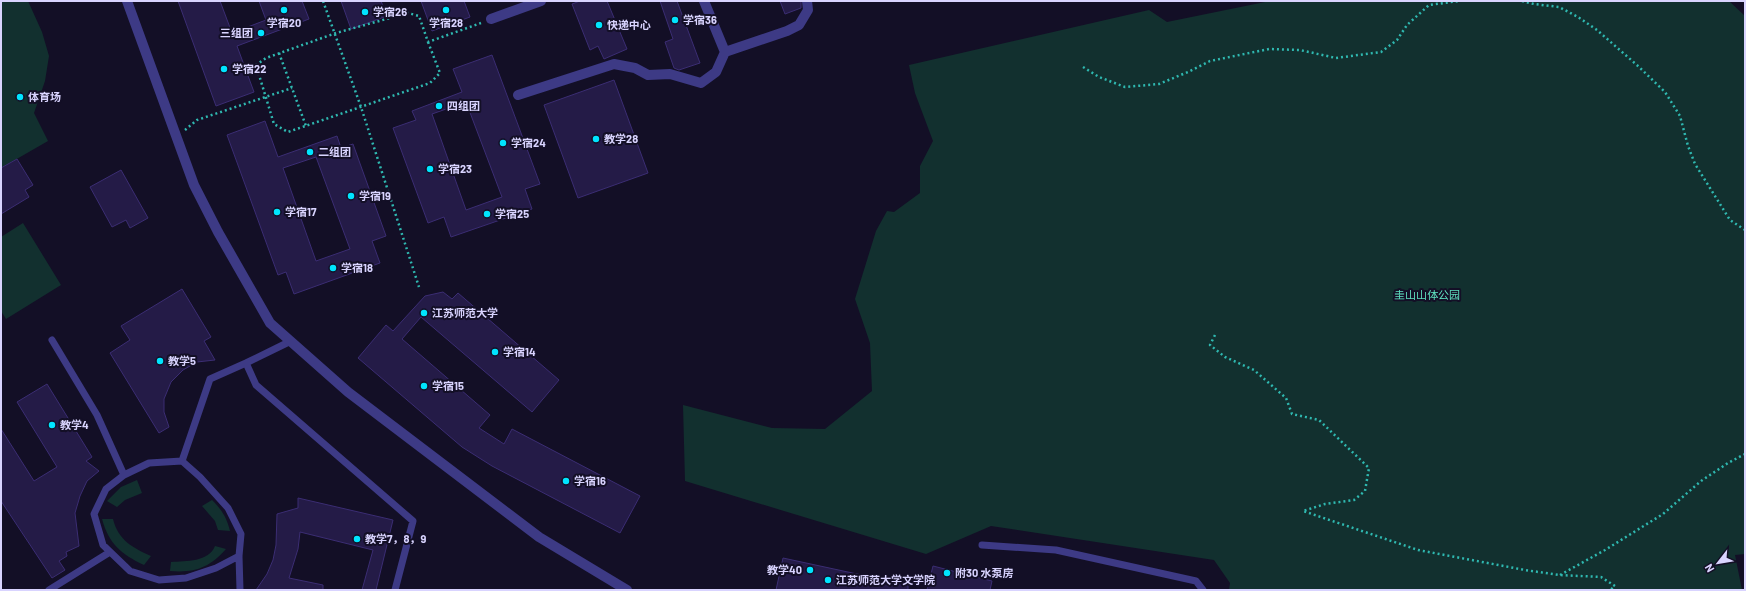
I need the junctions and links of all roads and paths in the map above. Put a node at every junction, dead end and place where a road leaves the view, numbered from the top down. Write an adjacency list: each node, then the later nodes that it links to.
1 (126, 1): 19 (street)
2 (323, 1): 9 (path)
3 (541, 1): 8 (street)
4 (704, 1): 11 (street)
5 (807, 1): 11 (street)
6 (1459, 1): 13 (path)
7 (1522, 1): 20 (path)
8 (491, 20): 10 (path)
9 (336, 34): 10 (path); 12 (path); 17 (path)
10 (428, 42): 17 (path)
11 (725, 52): 15 (street)
12 (279, 53): 14 (path); 16 (path)
13 (1083, 67)
14 (292, 88): 16 (path); 18 (path)
15 (518, 94)
16 (266, 98): 18 (path); 19 (path)
17 (361, 107): 18 (path); 21 (path)
18 (306, 126)
19 (176, 138): 24 (street)
20 (1745, 230)
21 (419, 287)
22 (1215, 334): 32 (path)
23 (52, 340): 28 (lane)
24 (291, 341): 25 (lane); 36 (street)
25 (246, 363): 27 (lane); 35 (lane)
26 (1745, 454): 32 (path)
27 (182, 461): 28 (lane); 31 (lane)
28 (124, 475): 30 (lane)
29 (982, 545): 37 (lane)
30 (110, 552): 31 (lane); 33 (lane)
31 (239, 556): 34 (lane)
32 (1559, 575): 38 (path)
33 (49, 590)
34 (240, 590)
35 (395, 590)
36 (627, 590)
37 (1203, 590)
38 (1610, 590)

